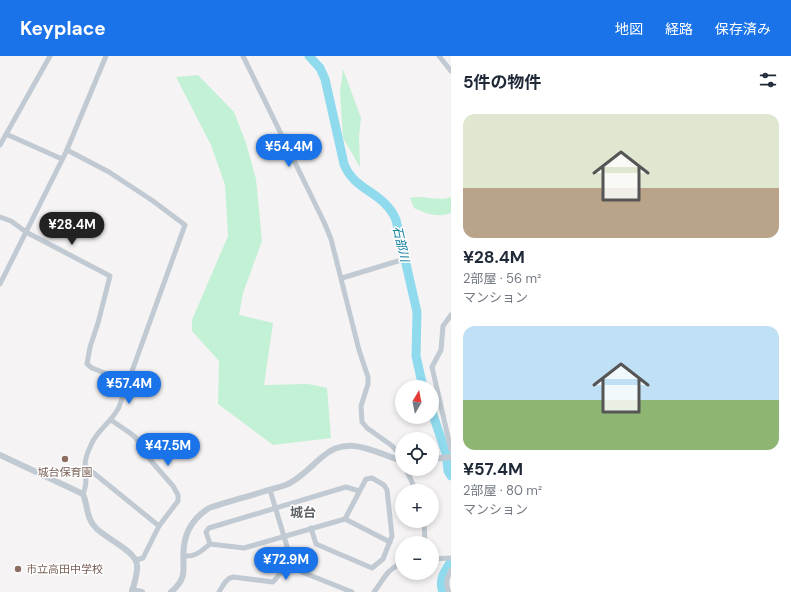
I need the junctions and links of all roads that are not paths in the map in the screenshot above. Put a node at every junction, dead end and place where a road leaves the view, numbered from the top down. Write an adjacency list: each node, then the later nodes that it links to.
1 (50, 56): 6 (street)
2 (106, 56): 8 (street)
3 (243, 56): 13 (street)
4 (439, 56): 5 (street)
5 (451, 71)
6 (4, 136): 7 (street); 9 (street)
7 (0, 145)
8 (67, 150): 9 (street); 16 (street)
9 (62, 159): 11 (street)
10 (0, 217): 11 (street)
11 (26, 232): 14 (street); 16 (street)
12 (398, 261): 13 (street)
13 (342, 278): 18 (street)
14 (0, 284)
15 (451, 315): 19 (street)
16 (128, 382): 17 (street)
17 (111, 420): 24 (street); 30 (street)
18 (395, 449)
19 (451, 450)
20 (0, 455): 27 (street)
21 (451, 457): 23 (street)
22 (395, 458): 25 (street)
23 (439, 458)
24 (85, 466): 27 (street); 30 (street)
25 (270, 490): 28 (street); 35 (street)
26 (359, 491): 28 (street); 29 (street); 33 (street)
27 (83, 494): 38 (street)
28 (276, 508): 32 (street); 34 (street)
29 (344, 519): 31 (street); 33 (street)
30 (159, 526): 38 (street)
31 (311, 528): 32 (street); 33 (street)
32 (284, 536): 34 (street); 40 (street)
33 (390, 542)
34 (210, 544): 35 (street)
35 (184, 556): 44 (street)
36 (451, 558): 37 (street)
37 (439, 559)
38 (136, 560): 42 (street)
39 (395, 566): 47 (street)
40 (292, 568): 45 (street); 46 (street)
41 (451, 570): 48 (street)
42 (132, 591): 43 (street)
43 (142, 592)
44 (171, 592)
45 (219, 592)
46 (352, 592)
47 (374, 592)
48 (449, 592)

